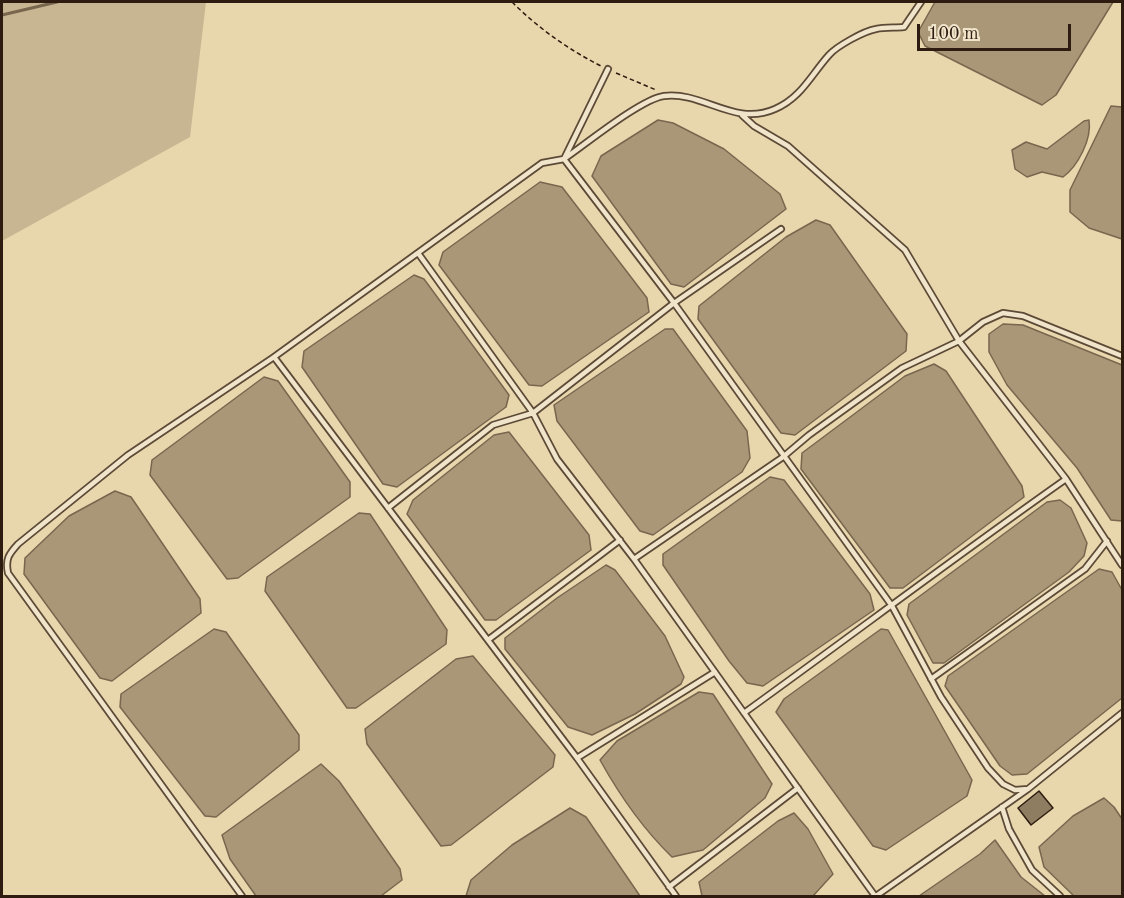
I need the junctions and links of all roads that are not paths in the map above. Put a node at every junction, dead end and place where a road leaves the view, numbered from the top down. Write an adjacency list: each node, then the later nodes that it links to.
1 (921, 2): 3 (lane)
2 (608, 69): 4 (lane)
3 (742, 115): 4 (lane); 8 (lane)
4 (564, 159): 6 (lane); 7 (lane)
5 (781, 229): 7 (lane)
6 (418, 253): 10 (lane); 11 (lane)
7 (674, 303): 11 (lane); 12 (lane)
8 (959, 341): 9 (lane); 12 (lane); 13 (lane)
9 (1122, 356)
10 (274, 357): 14 (lane); 30 (lane)
11 (533, 412): 14 (lane); 15 (lane)
12 (783, 457): 17 (lane); 19 (lane)
13 (1066, 479): 16 (lane); 19 (lane)
14 (388, 508): 20 (lane)
15 (620, 540): 17 (lane); 20 (lane)
16 (1107, 541): 18 (lane); 22 (lane)
17 (634, 558): 21 (lane)
18 (1122, 565)
19 (892, 606): 22 (lane); 23 (lane)
20 (488, 640): 25 (lane)
21 (715, 672): 23 (lane); 25 (lane)
22 (932, 679): 27 (lane)
23 (744, 713): 26 (lane)
24 (1122, 713): 27 (lane)
25 (577, 758): 29 (lane)
26 (798, 788): 29 (lane); 32 (lane)
27 (1028, 789): 28 (lane)
28 (1002, 807): 32 (lane); 33 (lane)
29 (669, 887): 31 (lane)
30 (242, 897)
31 (676, 897)
32 (875, 897)
33 (1060, 897)

